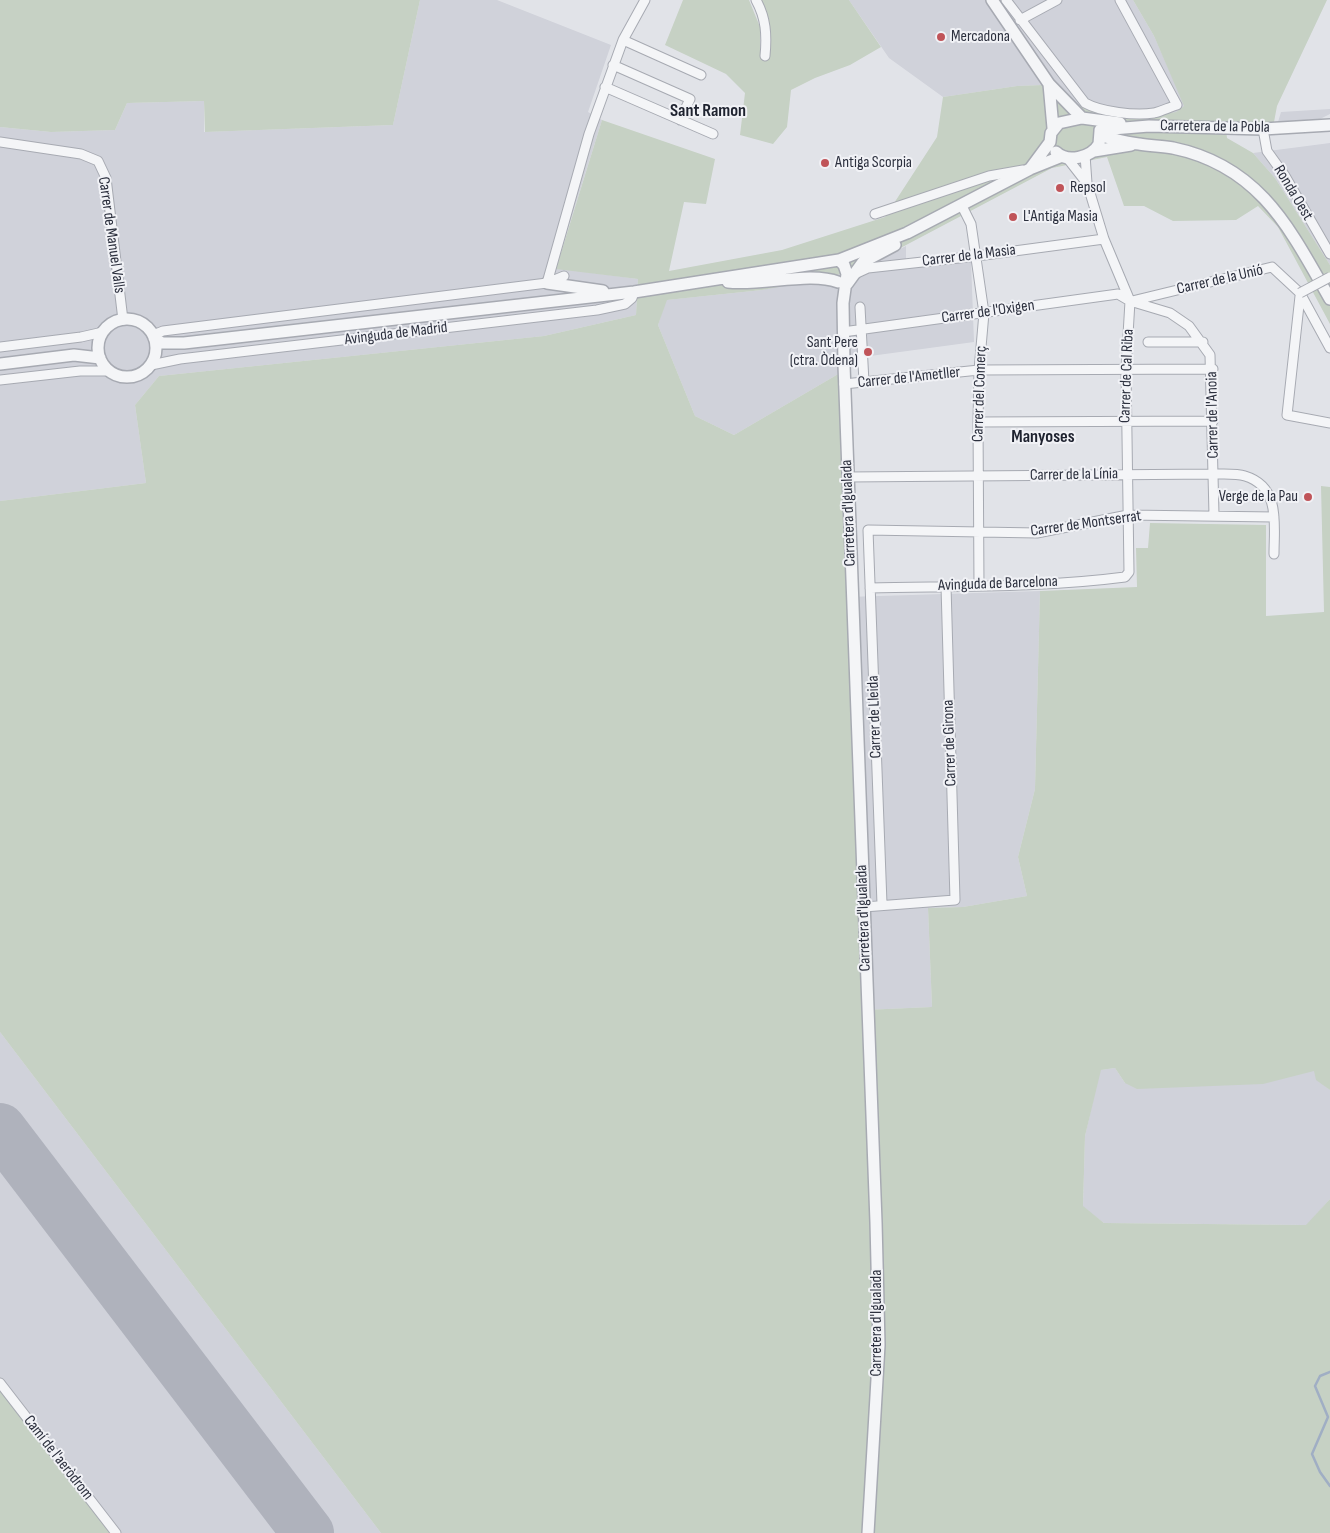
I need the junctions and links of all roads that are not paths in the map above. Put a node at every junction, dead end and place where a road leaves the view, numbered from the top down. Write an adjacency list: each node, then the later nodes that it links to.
1 (645, 0): 8 (street)
2 (756, 0): 9 (street)
3 (992, 0): 12 (street)
4 (1006, 0): 7 (street)
5 (1057, 0): 7 (street)
6 (1120, 0): 10 (street)
7 (1020, 20): 10 (street)
8 (623, 40): 11 (street); 13 (street)
9 (765, 56)
10 (1053, 64): 12 (street)
11 (613, 65): 15 (street); 17 (street)
12 (1041, 70): 14 (street)
13 (701, 75)
14 (1050, 84): 16 (street); 20 (street)
15 (605, 87): 17 (street); 42 (street)
16 (1085, 119): 19 (street); 20 (street); 22 (street)
17 (680, 120): 23 (street)
18 (1330, 125): 21 (street, Carretera de la Pobla)
19 (1149, 126): 21 (street, Carretera de la Pobla); 22 (street, Carretera de la Pobla)
20 (1053, 128): 25 (street)
21 (1263, 129): 35 (street, Ronda Oest)
22 (1101, 133): 26 (street); 27 (street)
23 (713, 134)
24 (0, 142): 50 (street, Carrer de Manuel Valls)
25 (1050, 142): 28 (street); 29 (street)
26 (1137, 144): 27 (street); 46 (street)
27 (1090, 153): 28 (street); 30 (street, Carrer de Cal Riba)
28 (1064, 158): 29 (street); 30 (street, Carrer de Cal Riba)
29 (1030, 169): 31 (street); 32 (street)
30 (1087, 183): 34 (street, Carrer de Cal Riba)
31 (962, 206): 33 (street); 36 (street, Carrer del Comerç)
32 (875, 214)
33 (907, 233): 37 (street, Avinguda de Madrid); 40 (street)
34 (1104, 239): 36 (street, Carrer de la Masia); 47 (street, Carrer de Cal Riba)
35 (1330, 254)
36 (977, 256): 40 (street, Carrer de la Masia); 49 (street, Carrer del Comerç)
37 (839, 260): 40 (street, Carretera d'Igualada); 41 (street, Avinguda de Madrid)
38 (564, 276): 42 (street, Avinguda de Madrid)
39 (1330, 277): 44 (street, bridge)
40 (847, 279): 41 (street); 52 (street, Carretera d'Igualada)
41 (717, 280): 43 (street, Avinguda de Madrid)
42 (547, 283): 45 (street); 54 (street, Avinguda de Madrid)
43 (634, 292): 45 (street, Avinguda de Madrid); 62 (street, Avinguda de Madrid)
44 (1300, 293): 47 (street, Carrer de la Unió); 59 (street, Carrer de la Unió); 74 (street)
45 (617, 294): 57 (street, Avinguda de Madrid)
46 (1330, 299)
47 (1130, 301): 49 (street, Carrer de l'Oxigen); 56 (street, Carrer de l'Anoia); 64 (street, Carrer de Cal Riba)
48 (860, 307): 51 (street)
49 (984, 313): 51 (street, Carrer de l'Oxigen); 67 (street, Carrer del Comerç)
50 (123, 320): 53 (street); 54 (street)
51 (863, 329): 52 (street, Carrer de l'Oxigen); 69 (street)
52 (843, 332): 70 (street, Carretera d'Igualada)
53 (101, 336): 58 (street); 60 (street); 61 (street)
54 (154, 337): 57 (street, Avinguda de Madrid); 62 (street)
55 (1148, 342): 56 (street)
56 (1203, 342): 65 (street, Carrer de l'Anoia)
57 (184, 343): 62 (street, Avinguda de Madrid)
58 (0, 347)
59 (1330, 348)
60 (74, 354): 61 (street); 63 (street)
61 (100, 358): 66 (street)
62 (153, 360): 66 (street)
63 (0, 364)
64 (1126, 369): 65 (street, Carrer de l'Ametller); 67 (street, Carrer de l'Ametller); 73 (street, Carrer de Cal Riba)
65 (1212, 369): 71 (street, Carrer de l'Anoia)
66 (108, 370): 68 (street)
67 (979, 370): 69 (street, Carrer de l'Ametller); 72 (street, Carrer del Comerç)
68 (0, 380)
69 (864, 382): 70 (street, Carrer de l'Ametller)
70 (844, 384): 78 (street, Carretera d'Igualada)
71 (1213, 421): 73 (street); 75 (street, Carrer de l'Anoia)
72 (978, 422): 73 (street); 77 (street, Carrer del Comerç)
73 (1126, 423): 76 (street, Carrer de Cal Riba)
74 (1330, 423)
75 (1214, 474): 76 (street, Carrer de la Línia); 80 (street, Carrer de l'Anoia); 81 (street, Carrer de la Línia)
76 (1128, 475): 77 (street, Carrer de la Línia); 79 (street, Carrer de Cal Riba)
77 (978, 476): 78 (street, Carrer de la Línia); 83 (street, Carrer del Comerç)
78 (848, 477): 90 (street, Carretera d'Igualada)
79 (1128, 515): 80 (street, Carrer de Montserrat); 83 (street, Carrer de Montserrat); 85 (street, Carrer de Cal Riba)
80 (1214, 515): 81 (street, Carrer de Montserrat)
81 (1274, 517): 84 (street, Carrer de la Línia)
82 (868, 530): 83 (street, Carrer de Montserrat); 88 (street, Carrer de Lleida)
83 (978, 532): 87 (street, Carrer del Comerç)
84 (1274, 554)
85 (1125, 577): 87 (street, Avinguda de Barcelona)
86 (946, 586): 87 (street, Avinguda de Barcelona); 88 (street, Avinguda de Barcelona); 89 (street, Carrer de Girona)
87 (979, 586)
88 (870, 588): 89 (street, Carrer de Lleida)
89 (882, 904): 90 (street)
90 (864, 907): 93 (street, Carretera d'Igualada)
91 (0, 1383): 92 (street, Camí de l'aeròdrom)
92 (116, 1533)
93 (868, 1533)

